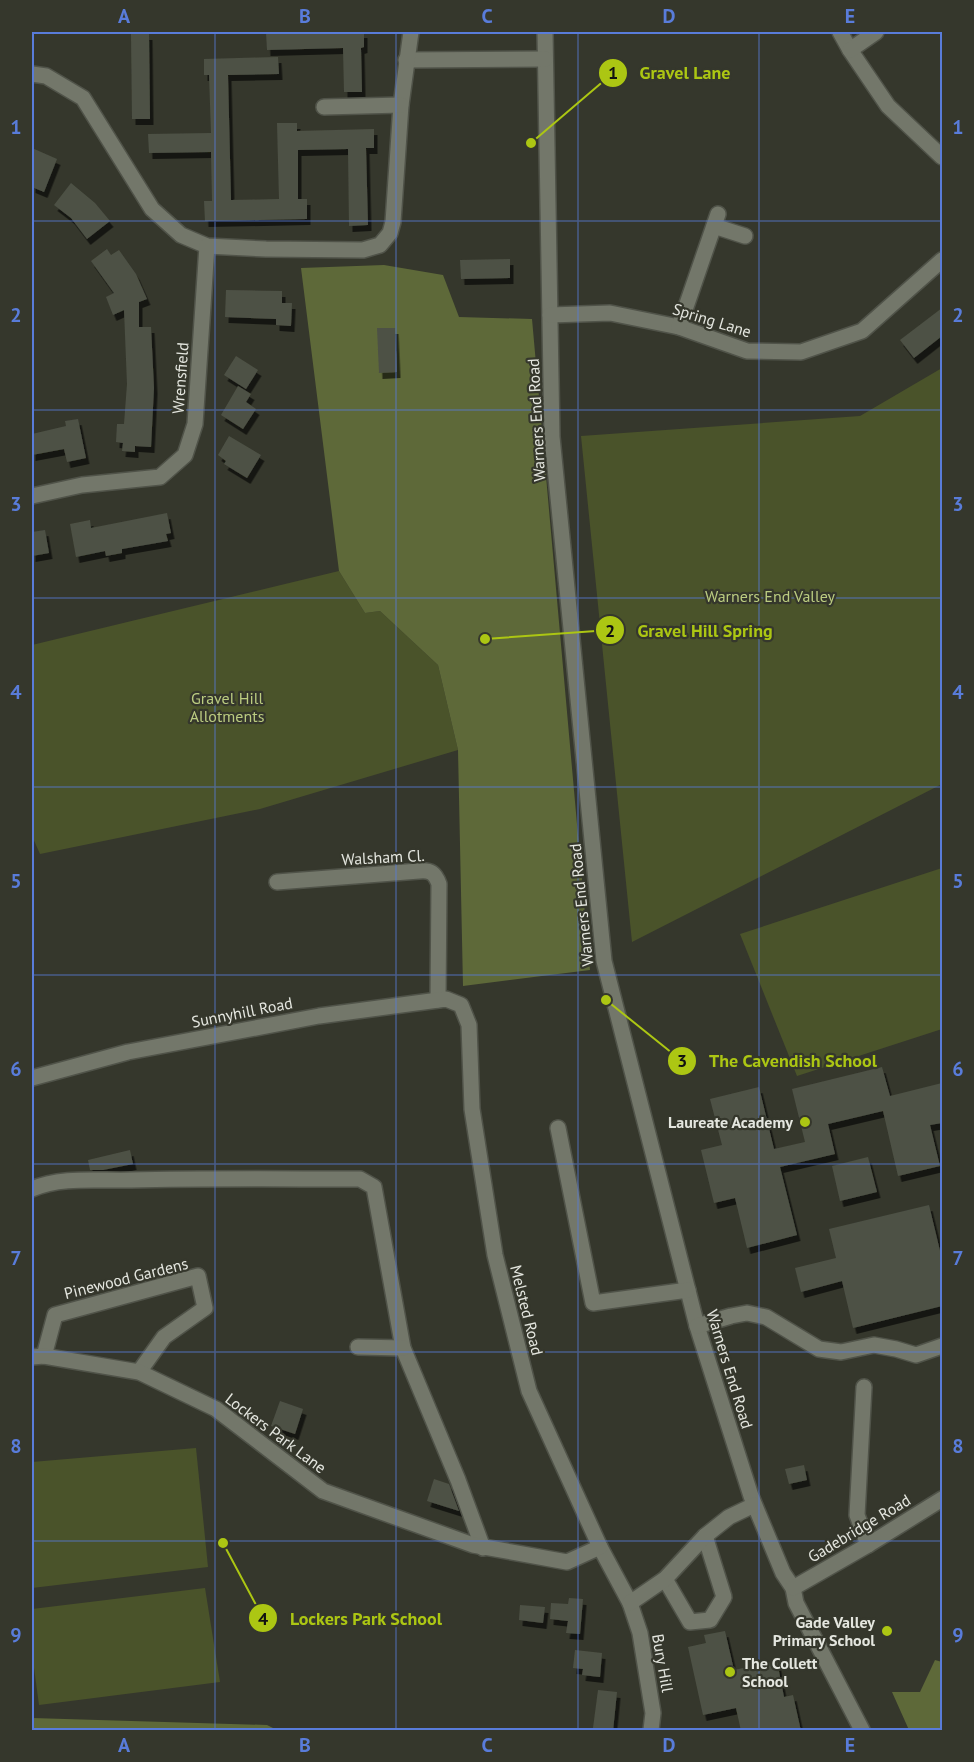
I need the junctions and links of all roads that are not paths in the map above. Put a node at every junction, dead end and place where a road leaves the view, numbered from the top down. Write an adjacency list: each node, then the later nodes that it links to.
1 (411, 32): 7 (street)
2 (545, 32): 6 (street, Warners End Road)
3 (840, 32): 5 (street)
4 (876, 32): 5 (street)
5 (850, 50): 11 (street)
6 (545, 59): 7 (street); 15 (street, Warners End Road)
7 (406, 60): 9 (street)
8 (32, 74): 13 (street)
9 (401, 105): 10 (street); 13 (street)
10 (324, 107)
11 (942, 157)
12 (745, 236): 16 (street)
13 (207, 246): 17 (street, Wrensfield)
14 (942, 260): 16 (street, Spring Lane)
15 (550, 315): 16 (street, Spring Lane); 24 (street, Warners End Road)
16 (679, 327)
17 (32, 496)
18 (277, 882): 19 (street, Walsham Cl.)
19 (438, 1000): 20 (street, Sunnyhill Road); 21 (street, Sunnyhill Road)
20 (461, 1005): 36 (street, Melsted Road)
21 (32, 1078)
22 (558, 1128): 24 (street)
23 (32, 1189): 28 (street)
24 (688, 1290): 25 (street, Warners End Road)
25 (697, 1326): 26 (street); 33 (street, Warners End Road)
26 (942, 1346)
27 (358, 1347): 28 (street)
28 (403, 1348): 37 (street)
29 (38, 1357): 30 (street, Lockers Park Lane); 30 (street, Pinewood Gardens)
30 (140, 1372): 37 (street, Lockers Park Lane)
31 (864, 1387): 35 (street)
32 (942, 1499): 35 (street, Gadebridge Road)
33 (754, 1505): 34 (street); 39 (street, Warners End Road)
34 (705, 1536): 38 (street); 38 (street)
35 (868, 1545): 39 (street, Gadebridge Road)
36 (600, 1547): 37 (street, Lockers Park Lane); 40 (street, Melsted Road)
37 (483, 1548)
38 (665, 1579): 40 (street)
39 (793, 1588): 42 (street, Warners End Road)
40 (630, 1603): 41 (street, Bury Hill)
41 (651, 1731)
42 (862, 1731)

